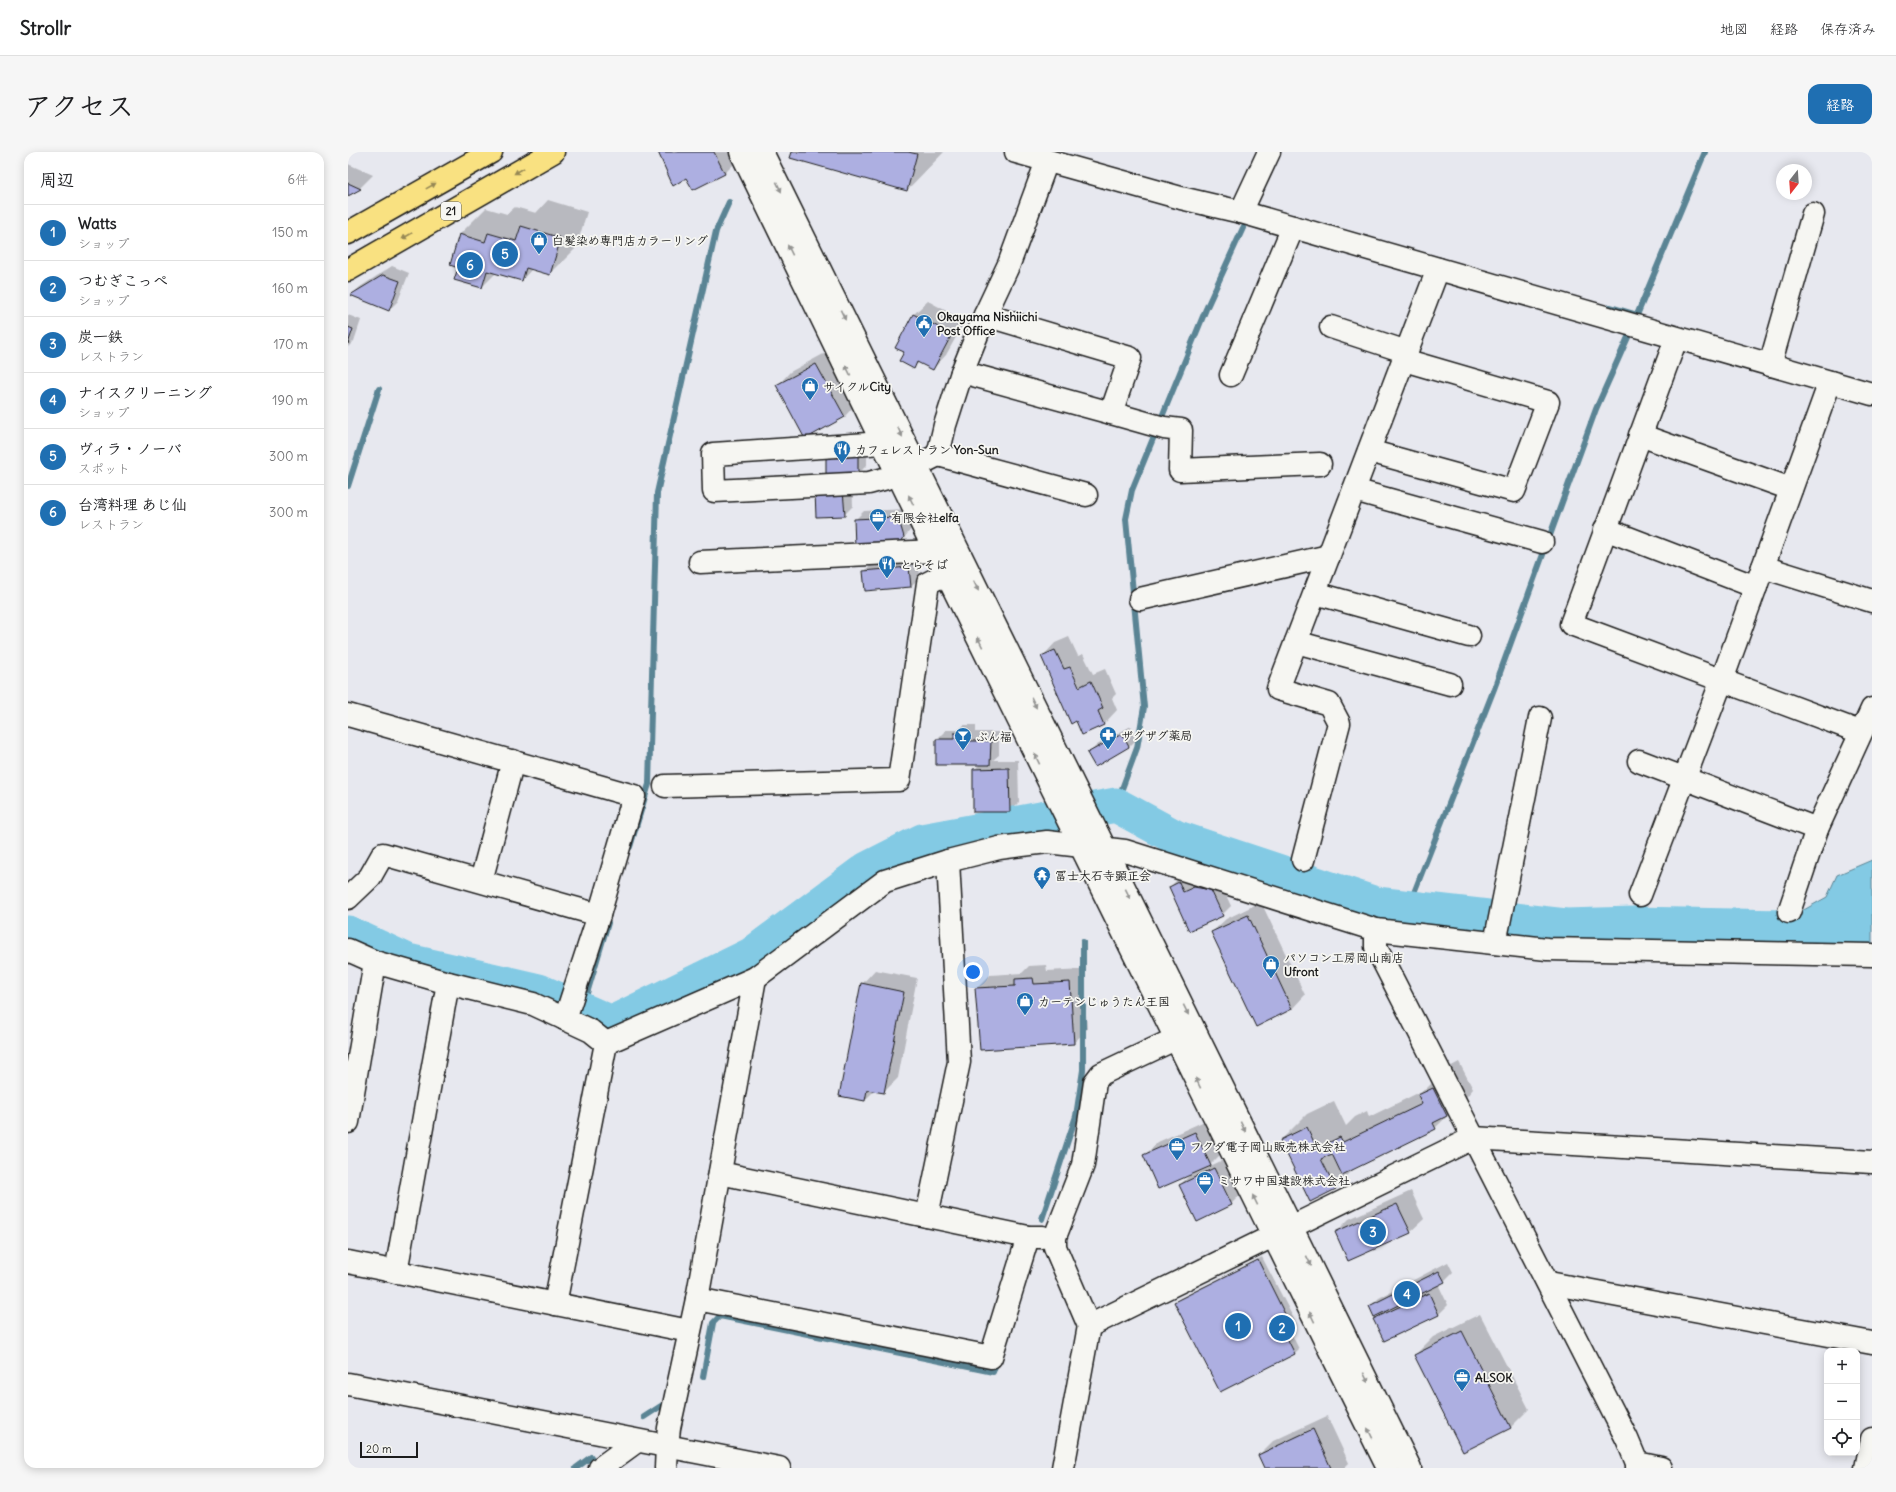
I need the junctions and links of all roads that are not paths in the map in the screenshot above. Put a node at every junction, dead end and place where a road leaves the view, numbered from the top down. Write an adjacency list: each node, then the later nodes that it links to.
1 (491, 152): 11 (main road, one-way to 1)
2 (553, 152): 13 (main road, 21, one-way to 13)
3 (741, 152): 25 (street, one-way to 3)
4 (762, 152): 29 (street, one-way to 29)
5 (1016, 152): 7 (street)
6 (1269, 152): 8 (street)
7 (1047, 161): 8 (street); 14 (street)
8 (1241, 212): 10 (street)
9 (1813, 214): 18 (street)
10 (1293, 226): 12 (street); 20 (street)
11 (348, 233)
12 (1438, 269): 16 (street); 17 (street)
13 (348, 270)
14 (985, 315): 19 (street); 23 (street)
15 (1331, 327): 17 (street)
16 (1676, 339): 18 (street); 24 (street)
17 (1405, 356): 26 (street); 26 (street)
18 (1770, 365): 21 (street)
19 (962, 372): 23 (street); 27 (street)
20 (1232, 376)
21 (1830, 382): 22 (street); 30 (street)
22 (1872, 394)
23 (1111, 413): 28 (street)
24 (1640, 435): 30 (street); 33 (street)
25 (883, 443): 29 (street); 29 (street)
26 (1369, 451): 31 (street)
27 (938, 455): 29 (street); 32 (street)
28 (1320, 464)
29 (908, 470): 35 (street, one-way to 29); 38 (street)
30 (1791, 489): 40 (street)
31 (1354, 490): 34 (street); 36 (street)
32 (1086, 495)
33 (1606, 529): 40 (street); 46 (street)
34 (1542, 542)
35 (935, 551): 37 (street); 39 (street)
36 (1329, 556): 41 (street); 42 (street)
37 (700, 562)
38 (965, 564): 39 (street); 58 (street, one-way to 58)
39 (946, 573): 55 (street); 57 (street, one-way to 39)
40 (1759, 577): 43 (street); 46 (street)
41 (1315, 593): 44 (street); 45 (street)
42 (1140, 599)
43 (1872, 602)
44 (1469, 636)
45 (1296, 642): 47 (street); 59 (street)
46 (1722, 680): 51 (street); 54 (street)
47 (1450, 684)
48 (1872, 709): 51 (street)
49 (348, 715): 52 (street)
50 (1540, 718): 67 (street)
51 (1860, 732): 56 (street)
52 (514, 761): 61 (street); 65 (street)
53 (1639, 761): 54 (street)
54 (1685, 778): 56 (street); 62 (street)
55 (665, 786)
56 (1816, 829): 64 (street)
57 (1080, 846): 58 (street); 60 (street); 74 (street)
58 (1106, 849): 66 (street); 81 (street, one-way to 81)
59 (1303, 860)
60 (948, 861): 71 (street); 80 (street)
61 (480, 881): 63 (street); 65 (street)
62 (1640, 895)
63 (348, 898)
64 (1789, 912)
65 (599, 915): 73 (street)
66 (1376, 930): 67 (street); 77 (street)
67 (1496, 937): 69 (street)
68 (348, 950): 70 (street)
69 (1872, 955)
70 (375, 962): 72 (street); 76 (street)
71 (755, 978): 75 (street); 79 (street)
72 (448, 983): 73 (street); 85 (street)
73 (568, 1010): 75 (street)
74 (1177, 1038): 81 (street, one-way to 74); 83 (street)
75 (606, 1043): 88 (street)
76 (348, 1122)
77 (1473, 1138): 78 (street); 81 (street); 86 (street)
78 (1872, 1162)
79 (720, 1173): 80 (street); 87 (street)
80 (927, 1216): 82 (street)
81 (1282, 1231): 89 (street); 101 (street, one-way to 81); 102 (street, one-way to 102)
82 (1028, 1237): 83 (street); 87 (street)
83 (1055, 1237): 89 (street)
84 (348, 1262): 85 (street)
85 (396, 1272): 88 (street)
86 (1549, 1283): 91 (street); 96 (street)
87 (697, 1299): 90 (street)
88 (555, 1304): 90 (street)
89 (1090, 1326): 100 (street)
90 (689, 1331): 95 (street)
91 (1872, 1343)
92 (348, 1384): 94 (street)
93 (1872, 1439): 104 (street)
94 (637, 1441): 95 (street); 97 (street)
95 (667, 1446): 98 (street); 99 (street)
96 (1637, 1466): 103 (street)
97 (600, 1468)
98 (666, 1468)
99 (779, 1468)
100 (1063, 1468)
101 (1388, 1468)
102 (1410, 1468)
103 (1661, 1468)
104 (1866, 1468)

